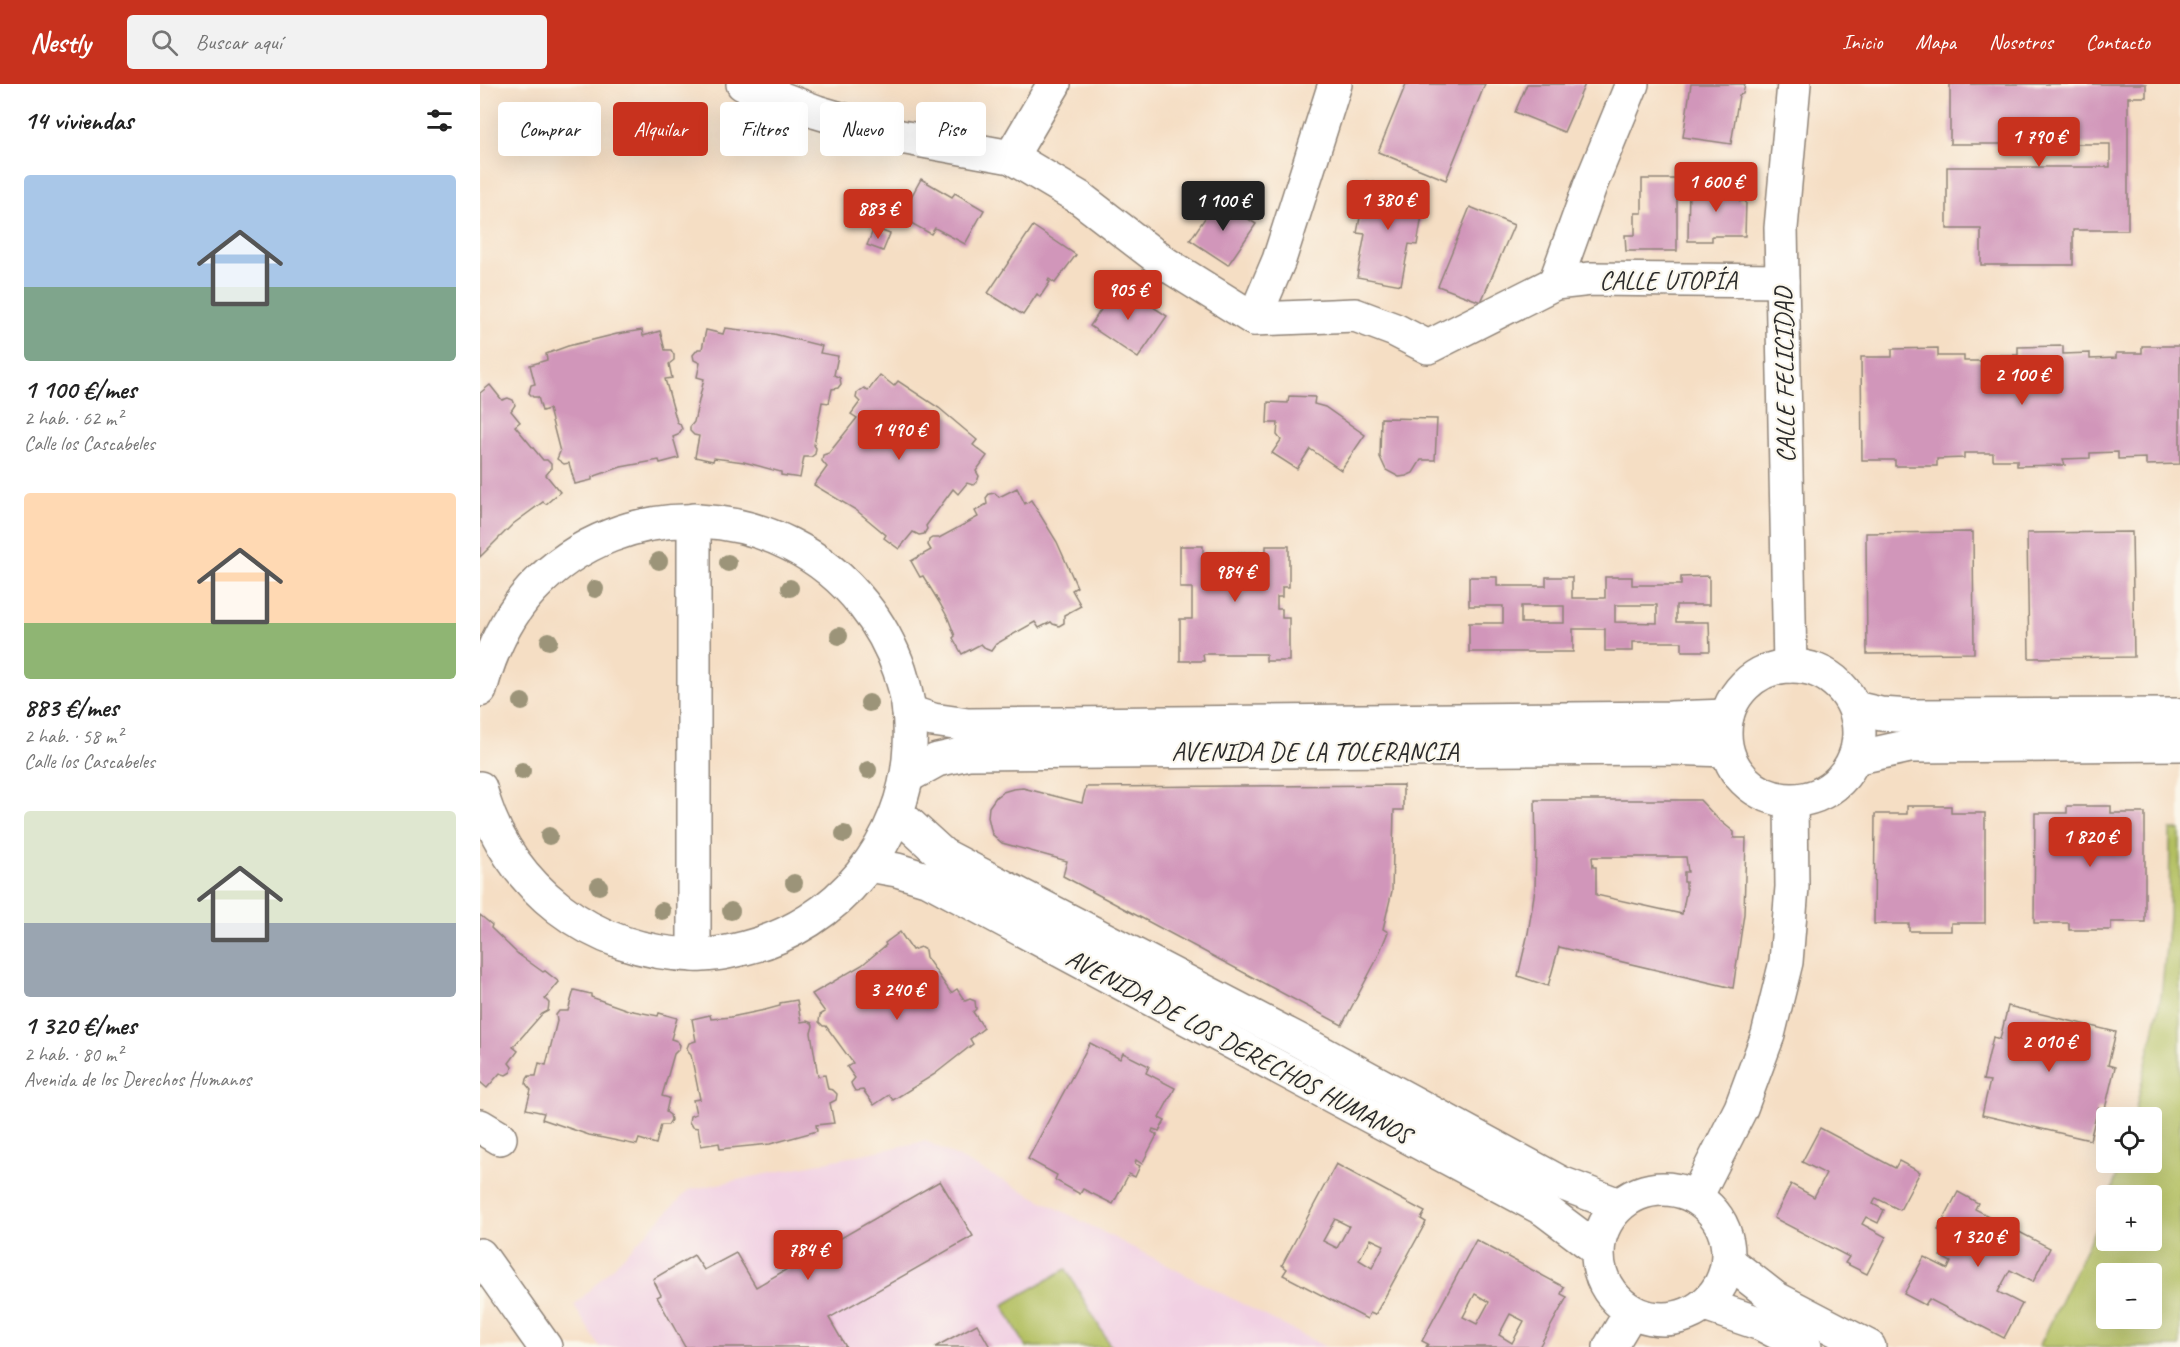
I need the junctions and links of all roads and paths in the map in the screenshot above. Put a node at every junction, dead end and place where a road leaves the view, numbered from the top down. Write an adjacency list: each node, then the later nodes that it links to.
1 (743, 84): 6 (street)
2 (1054, 84): 7 (street)
3 (1335, 84): 10 (street)
4 (1632, 84): 9 (street)
5 (1794, 84): 8 (street, CALLE FELICIDAD)
6 (818, 98): 7 (street)
7 (1011, 158): 10 (street)
8 (1782, 281): 9 (street, CALLE UTOPÍA); 12 (street, CALLE FELICIDAD)
9 (1555, 283): 10 (street)
10 (1254, 319)
11 (694, 520): 13 (street); 15 (street); 26 (street)
12 (1790, 666): 14 (street); 17 (street)
13 (480, 690)
14 (1855, 708): 16 (street); 20 (street)
15 (909, 712): 17 (street, AVENIDA DE LA TOLERANCIA); 21 (street)
16 (2180, 715)
17 (1726, 716): 19 (street)
18 (2180, 744): 20 (street)
19 (1726, 750): 21 (street, AVENIDA DE LA TOLERANCIA); 23 (street)
20 (1855, 758): 23 (street)
21 (908, 776): 24 (street)
22 (480, 788): 26 (street)
23 (1791, 801): 27 (street)
24 (897, 813): 25 (street); 28 (street, AVENIDA DE LOS DERECHOS HUMANOS)
25 (869, 865): 26 (street); 29 (street, AVENIDA DE LOS DERECHOS HUMANOS)
26 (694, 955)
27 (1696, 1197): 28 (street); 31 (street)
28 (1619, 1205): 29 (street)
29 (1597, 1249): 33 (street)
30 (480, 1255): 34 (street)
31 (1729, 1262): 32 (street); 37 (street)
32 (1705, 1305): 33 (street); 36 (street)
33 (1631, 1312): 35 (street)
34 (545, 1347)
35 (1610, 1347)
36 (1805, 1347)
37 (1869, 1347)

